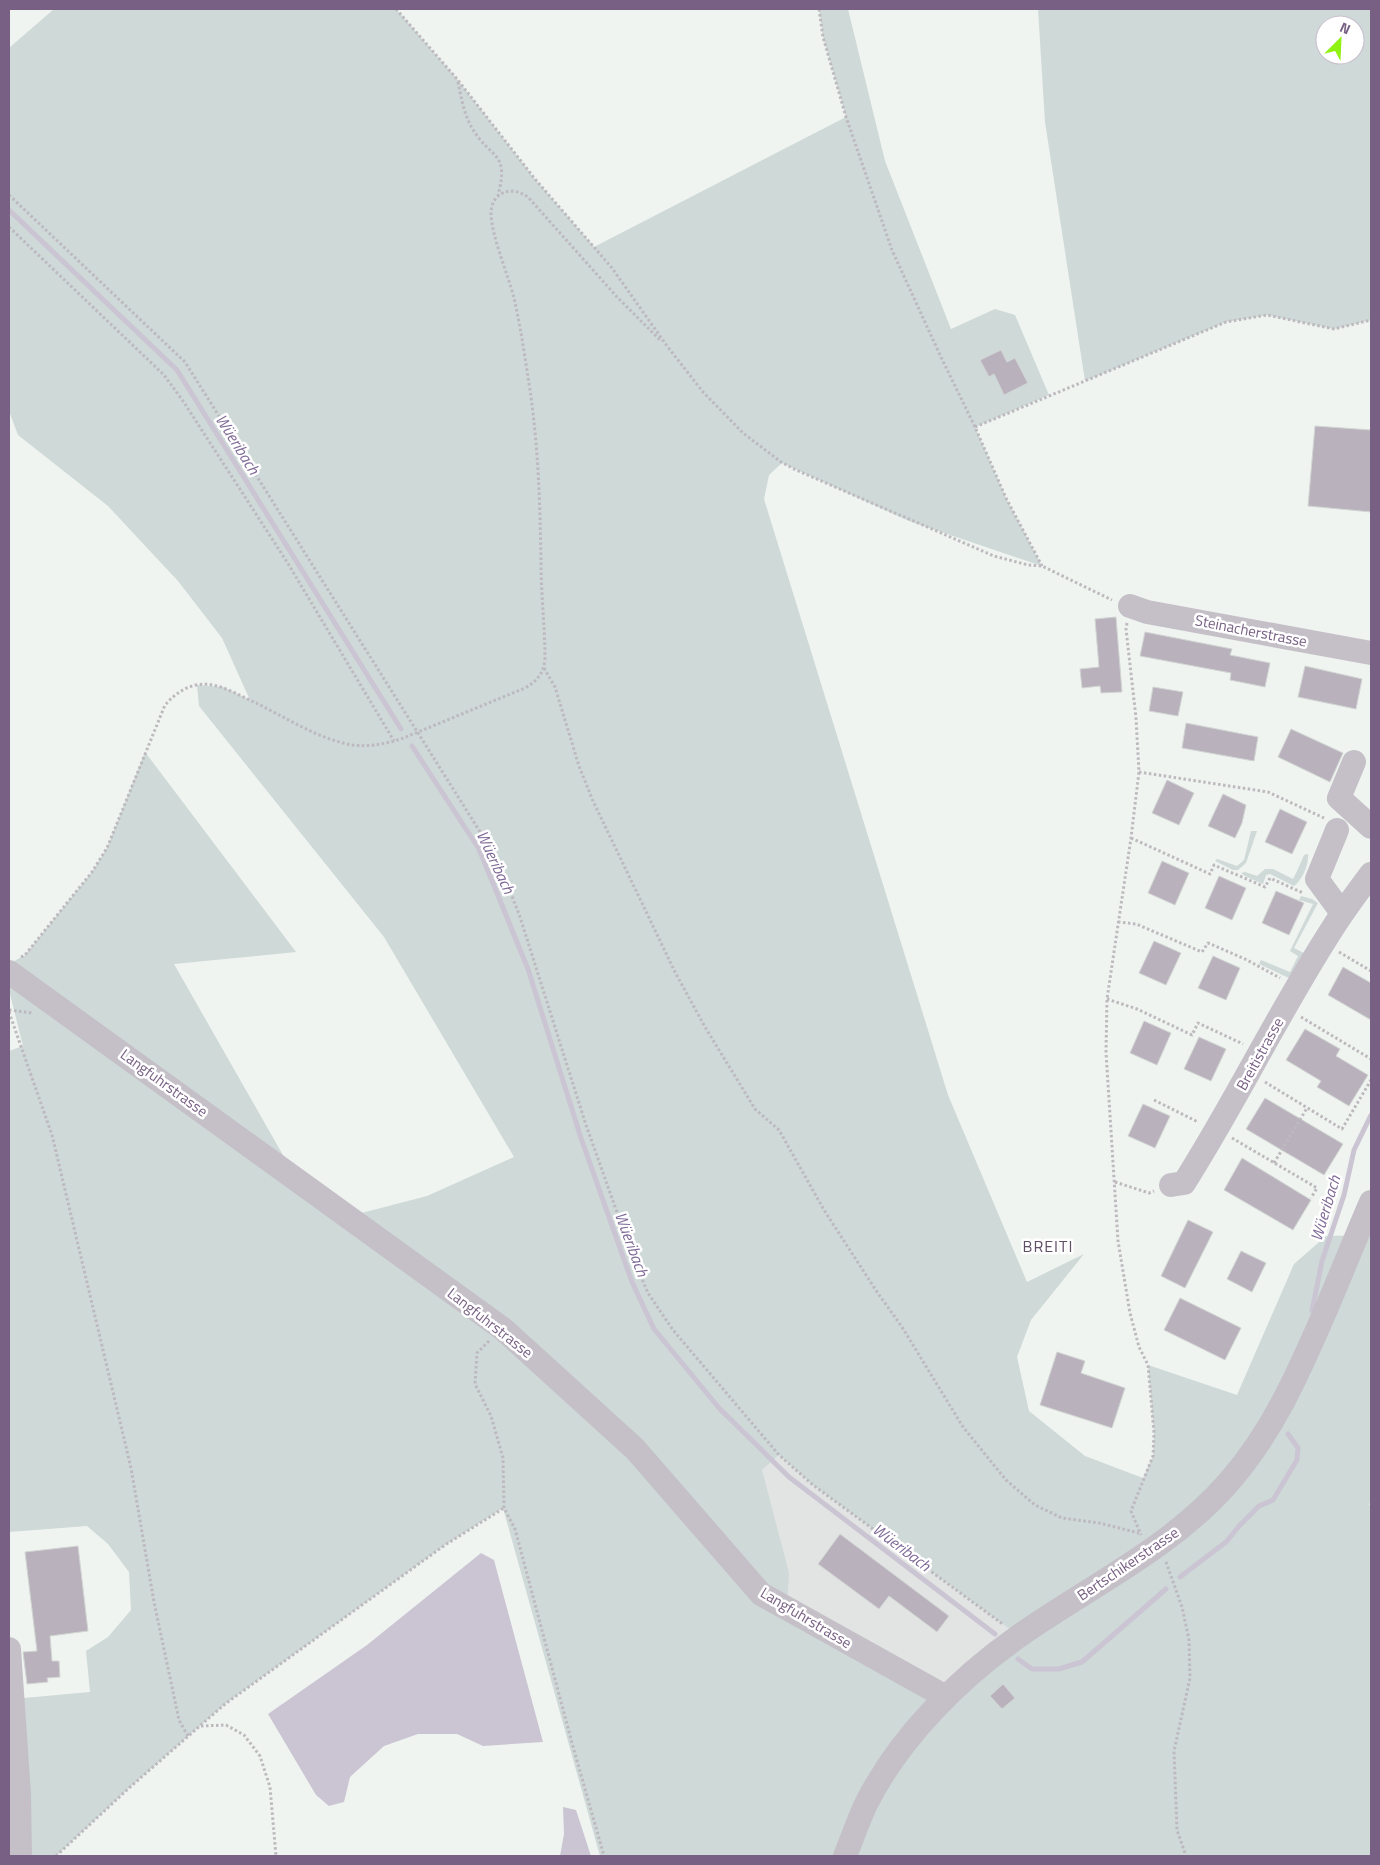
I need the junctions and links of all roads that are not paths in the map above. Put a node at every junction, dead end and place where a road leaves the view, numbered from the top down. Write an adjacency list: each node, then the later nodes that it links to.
1 (1130, 606): 2 (street, Steinacherstrasse)
2 (1371, 653)
3 (1354, 762): 4 (street)
4 (1371, 827)
5 (1338, 830): 7 (street)
6 (1371, 874): 7 (street, Breitistrasse)
7 (1342, 913): 9 (street, Breitistrasse)
8 (13, 966): 12 (street, Langfuhrstrasse)
9 (1171, 1185)
10 (1371, 1202): 12 (street, Bertschikerstrasse)
11 (9, 1648): 13 (street)
12 (946, 1697): 14 (street, Bertschikerstrasse)
13 (20, 1856)
14 (845, 1856)

